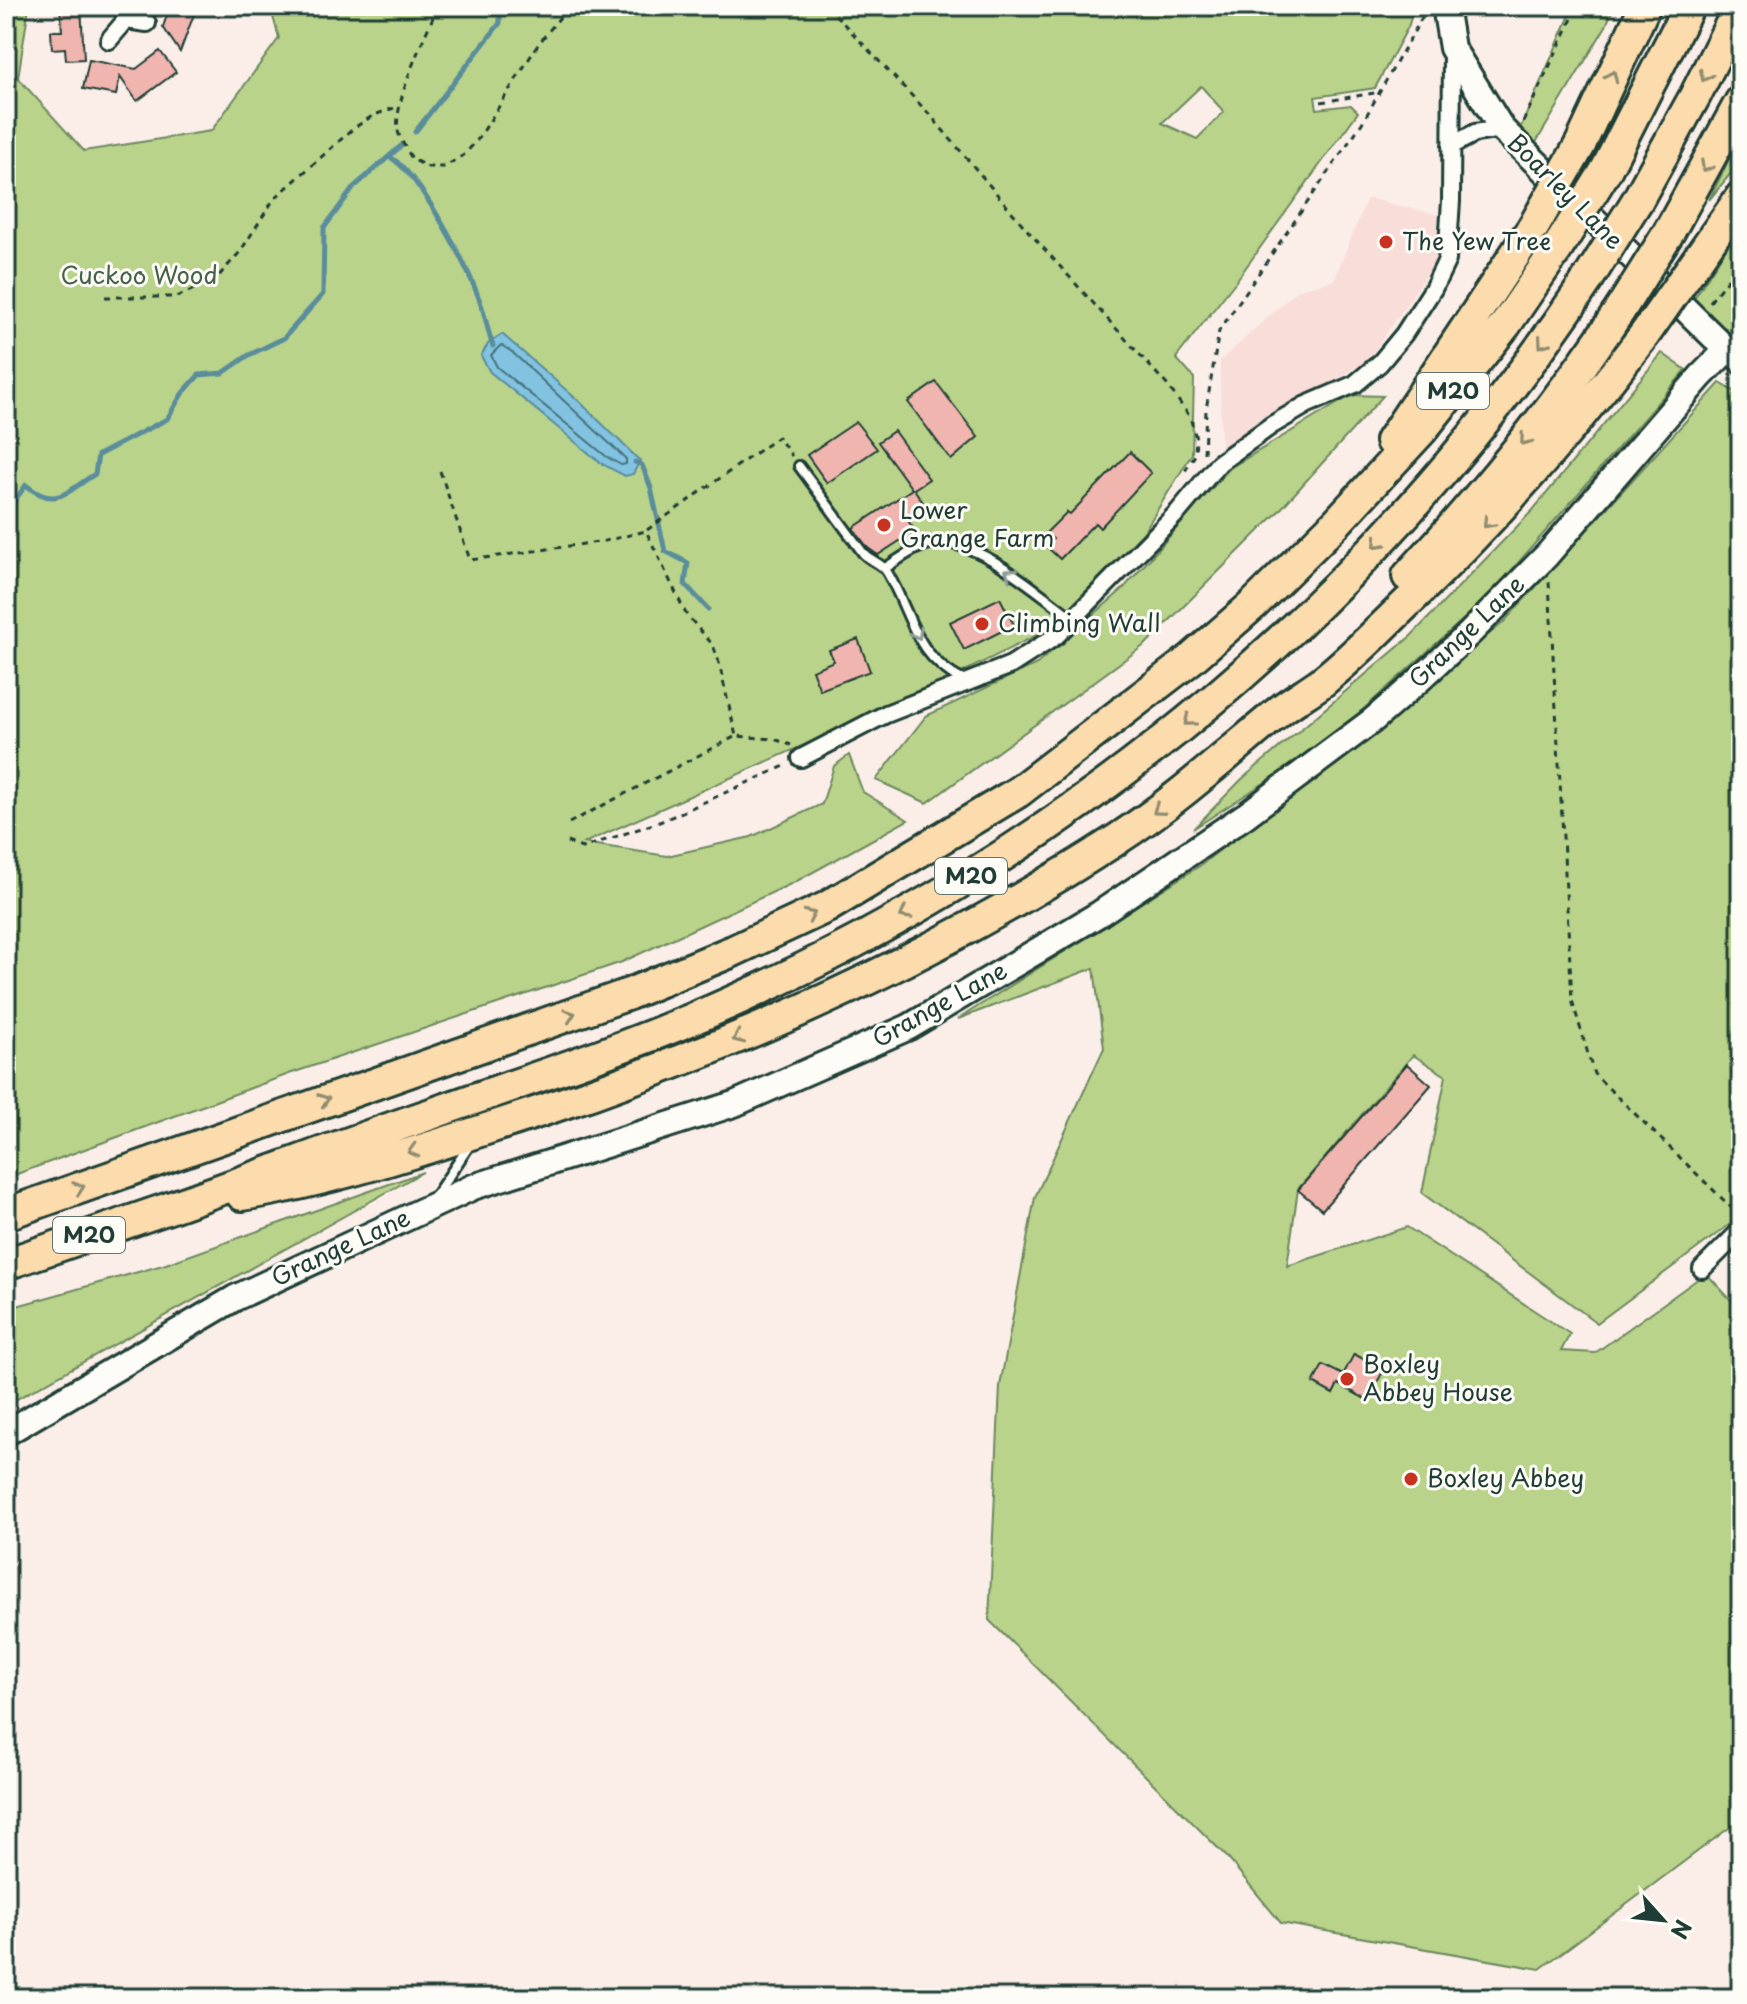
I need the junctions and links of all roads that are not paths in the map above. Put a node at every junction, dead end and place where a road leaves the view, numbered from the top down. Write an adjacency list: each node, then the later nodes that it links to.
1 (1445, 6): 8 (street, Boarley Lane)
2 (1645, 6): 15 (highway, M20, one-way to 2, bridge)
3 (1689, 6): 15 (highway, M20, bridge)
4 (1740, 6): 22 (highway, M20, one-way to 22, bridge)
5 (125, 13): 6 (street); 7 (street)
6 (147, 23)
7 (109, 40)
8 (1452, 48): 10 (street, Boarley Lane); 11 (street)
9 (1741, 101): 19 (highway, M20, one-way to 19, bridge)
10 (1507, 135): 11 (street); 13 (street, Boarley Lane)
11 (1451, 146): 17 (street)
12 (1741, 197): 19 (highway, M20, one-way to 19, bridge)
13 (1734, 358): 23 (street, Grange Lane)
14 (799, 466): 16 (lane)
15 (1337, 522): 24 (highway, M20, one-way to 15)
16 (885, 568): 17 (lane, one-way to 16); 18 (lane, one-way to 18)
17 (1073, 618): 18 (street)
18 (968, 683): 20 (street)
19 (1283, 708): 21 (highway, M20, one-way to 21)
20 (807, 755)
21 (480, 1131): 22 (highway, M20, one-way to 22); 23 (lane)
22 (172, 1207): 26 (highway, M20)
23 (427, 1209): 28 (street, Grange Lane)
24 (6, 1214)
25 (1741, 1230): 27 (street)
26 (6, 1264)
27 (1702, 1269)
28 (6, 1433)

